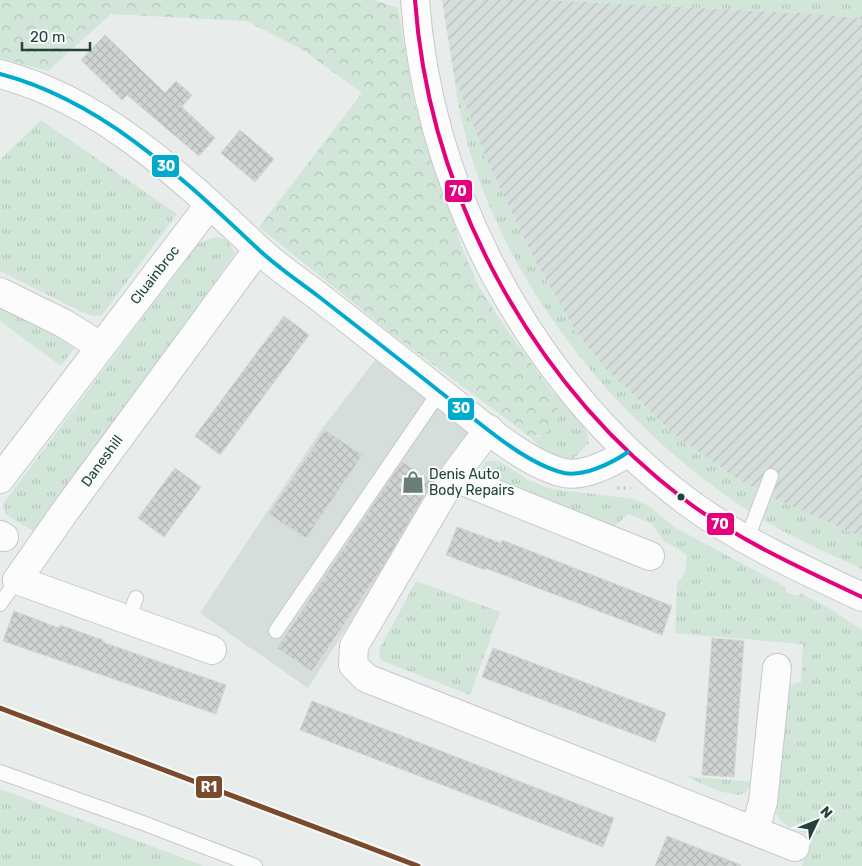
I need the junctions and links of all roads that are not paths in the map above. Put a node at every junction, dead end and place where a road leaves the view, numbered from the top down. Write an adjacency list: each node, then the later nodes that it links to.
1 (415, 10): 9 (street)
2 (0, 74): 3 (street)
3 (210, 204): 4 (street); 6 (street, Cluainbroc)
4 (258, 249): 7 (street); 15 (street, Daneshill)
5 (0, 292): 6 (street)
6 (100, 346): 12 (street, Cluainbroc)
7 (440, 391): 8 (street); 18 (lane)
8 (489, 429): 9 (street); 11 (street)
9 (628, 452): 13 (street)
10 (771, 476): 13 (lane)
11 (454, 477): 14 (street); 22 (street)
12 (0, 480)
13 (748, 539): 16 (street)
14 (650, 556)
15 (18, 580): 17 (lane); 19 (street)
16 (862, 597)
17 (0, 604)
18 (276, 631)
19 (212, 650)
20 (777, 668): 22 (street)
21 (0, 772): 24 (lane)
22 (755, 830): 23 (street)
23 (795, 847)
24 (255, 866)

